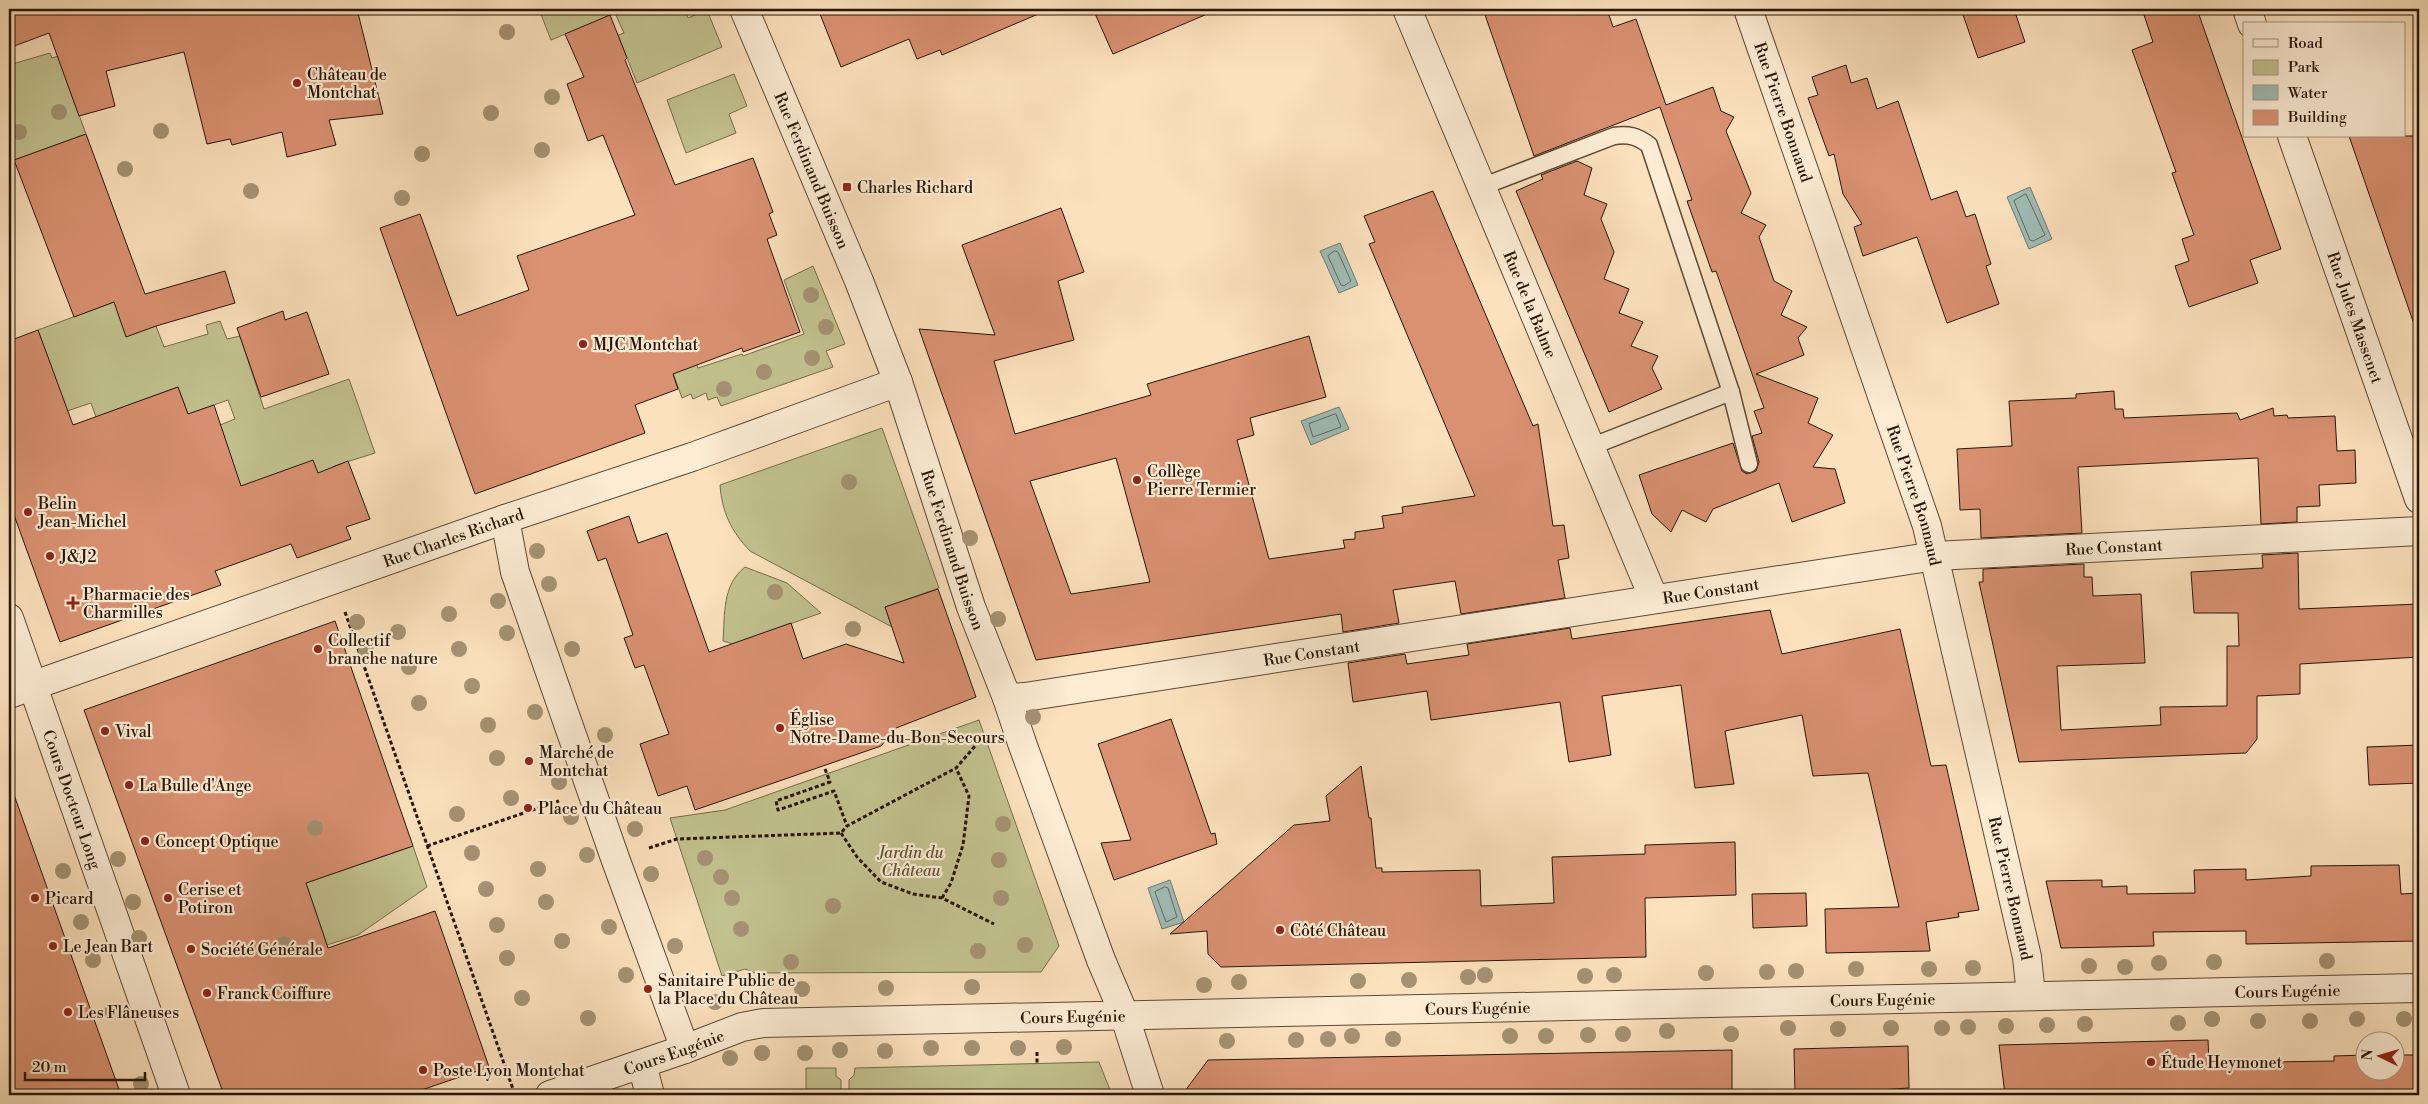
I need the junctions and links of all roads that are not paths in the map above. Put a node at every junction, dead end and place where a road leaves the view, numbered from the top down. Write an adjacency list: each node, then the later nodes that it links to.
1 (744, 9): 8 (street, Rue Ferdinand Buisson)
2 (1407, 9): 7 (street, Rue de la Balme)
3 (1748, 9): 15 (street, Rue Pierre Bonnaud)
4 (2247, 9): 5 (street)
5 (2251, 22)
6 (2293, 138): 12 (street, Rue Jules Massenet)
7 (1482, 187): 9 (lane); 10 (street, Rue de la Balme)
8 (898, 382): 13 (street, Rue Charles Richard); 19 (street, Rue Ferdinand Buisson)
9 (1731, 392): 10 (lane); 11 (lane)
10 (1590, 447): 16 (street, Rue de la Balme)
11 (1749, 464)
12 (2419, 499)
13 (505, 519): 18 (street, Rue Charles Richard); 23 (street)
14 (2419, 531): 15 (street, Rue Constant)
15 (1935, 556): 16 (street, Rue Constant); 21 (street, Rue Pierre Bonnaud)
16 (1654, 599): 19 (street, Rue Constant)
17 (9, 618): 18 (street, Cours Docteur Long)
18 (21, 690): 25 (street, Cours Docteur Long)
19 (1008, 698): 22 (street, Rue Ferdinand Buisson)
20 (2419, 988): 21 (street, Cours Eugénie)
21 (2030, 995): 22 (street, Cours Eugénie)
22 (1124, 1014): 23 (street, Cours Eugénie); 28 (street, Rue Ferdinand Buisson)
23 (685, 1049): 24 (street, Cours Eugénie)
24 (642, 1064): 26 (street, Cours Eugénie); 27 (street)
25 (176, 1095)
26 (550, 1095)
27 (650, 1095)
28 (1150, 1095)

